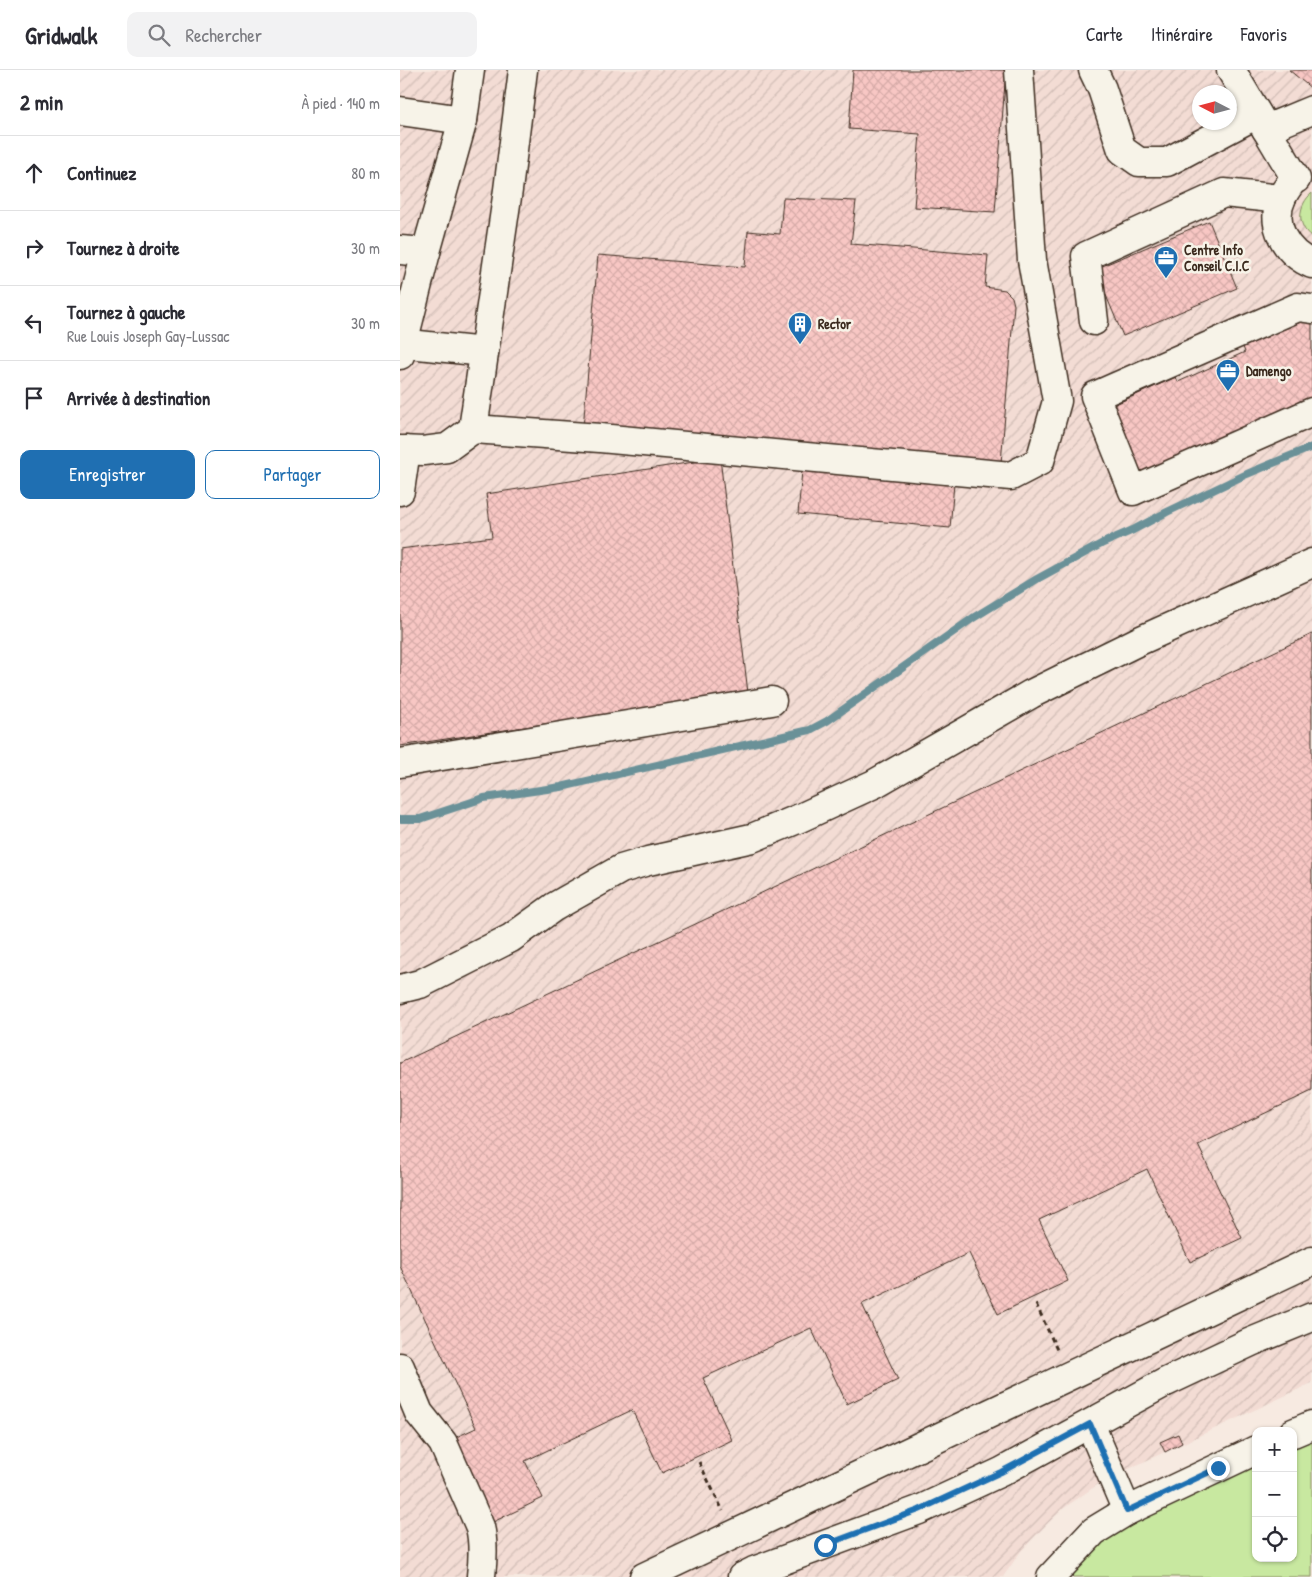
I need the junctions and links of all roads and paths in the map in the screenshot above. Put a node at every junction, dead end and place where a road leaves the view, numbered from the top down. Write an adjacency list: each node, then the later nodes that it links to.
1 (470, 70): 8 (street)
2 (523, 70): 16 (street)
3 (1019, 70): 18 (street)
4 (1093, 70): 9 (street)
5 (1232, 70): 9 (street)
6 (1312, 110): 9 (street)
7 (400, 111): 8 (street)
8 (463, 120): 11 (street)
9 (1262, 121): 10 (street)
10 (1296, 183): 12 (street); 14 (street)
11 (413, 251): 15 (street)
12 (1312, 264)
13 (1312, 309): 17 (street)
14 (1094, 321)
15 (401, 347): 16 (street)
16 (484, 352): 18 (street)
17 (1312, 412)
18 (473, 429): 19 (street)
19 (403, 450): 20 (street)
20 (400, 491)
21 (1312, 563): 24 (street)
22 (772, 701): 23 (street)
23 (400, 764)
24 (400, 989)
25 (1312, 1261): 35 (street)
26 (1312, 1316): 28 (street)
27 (400, 1367): 34 (street)
28 (1090, 1424): 32 (street); 33 (street)
29 (1312, 1425): 30 (street)
30 (1297, 1431)
31 (1252, 1452): 32 (street)
32 (1127, 1511): 36 (street)
33 (751, 1575)
34 (478, 1577)
35 (644, 1577)
36 (1051, 1577)

